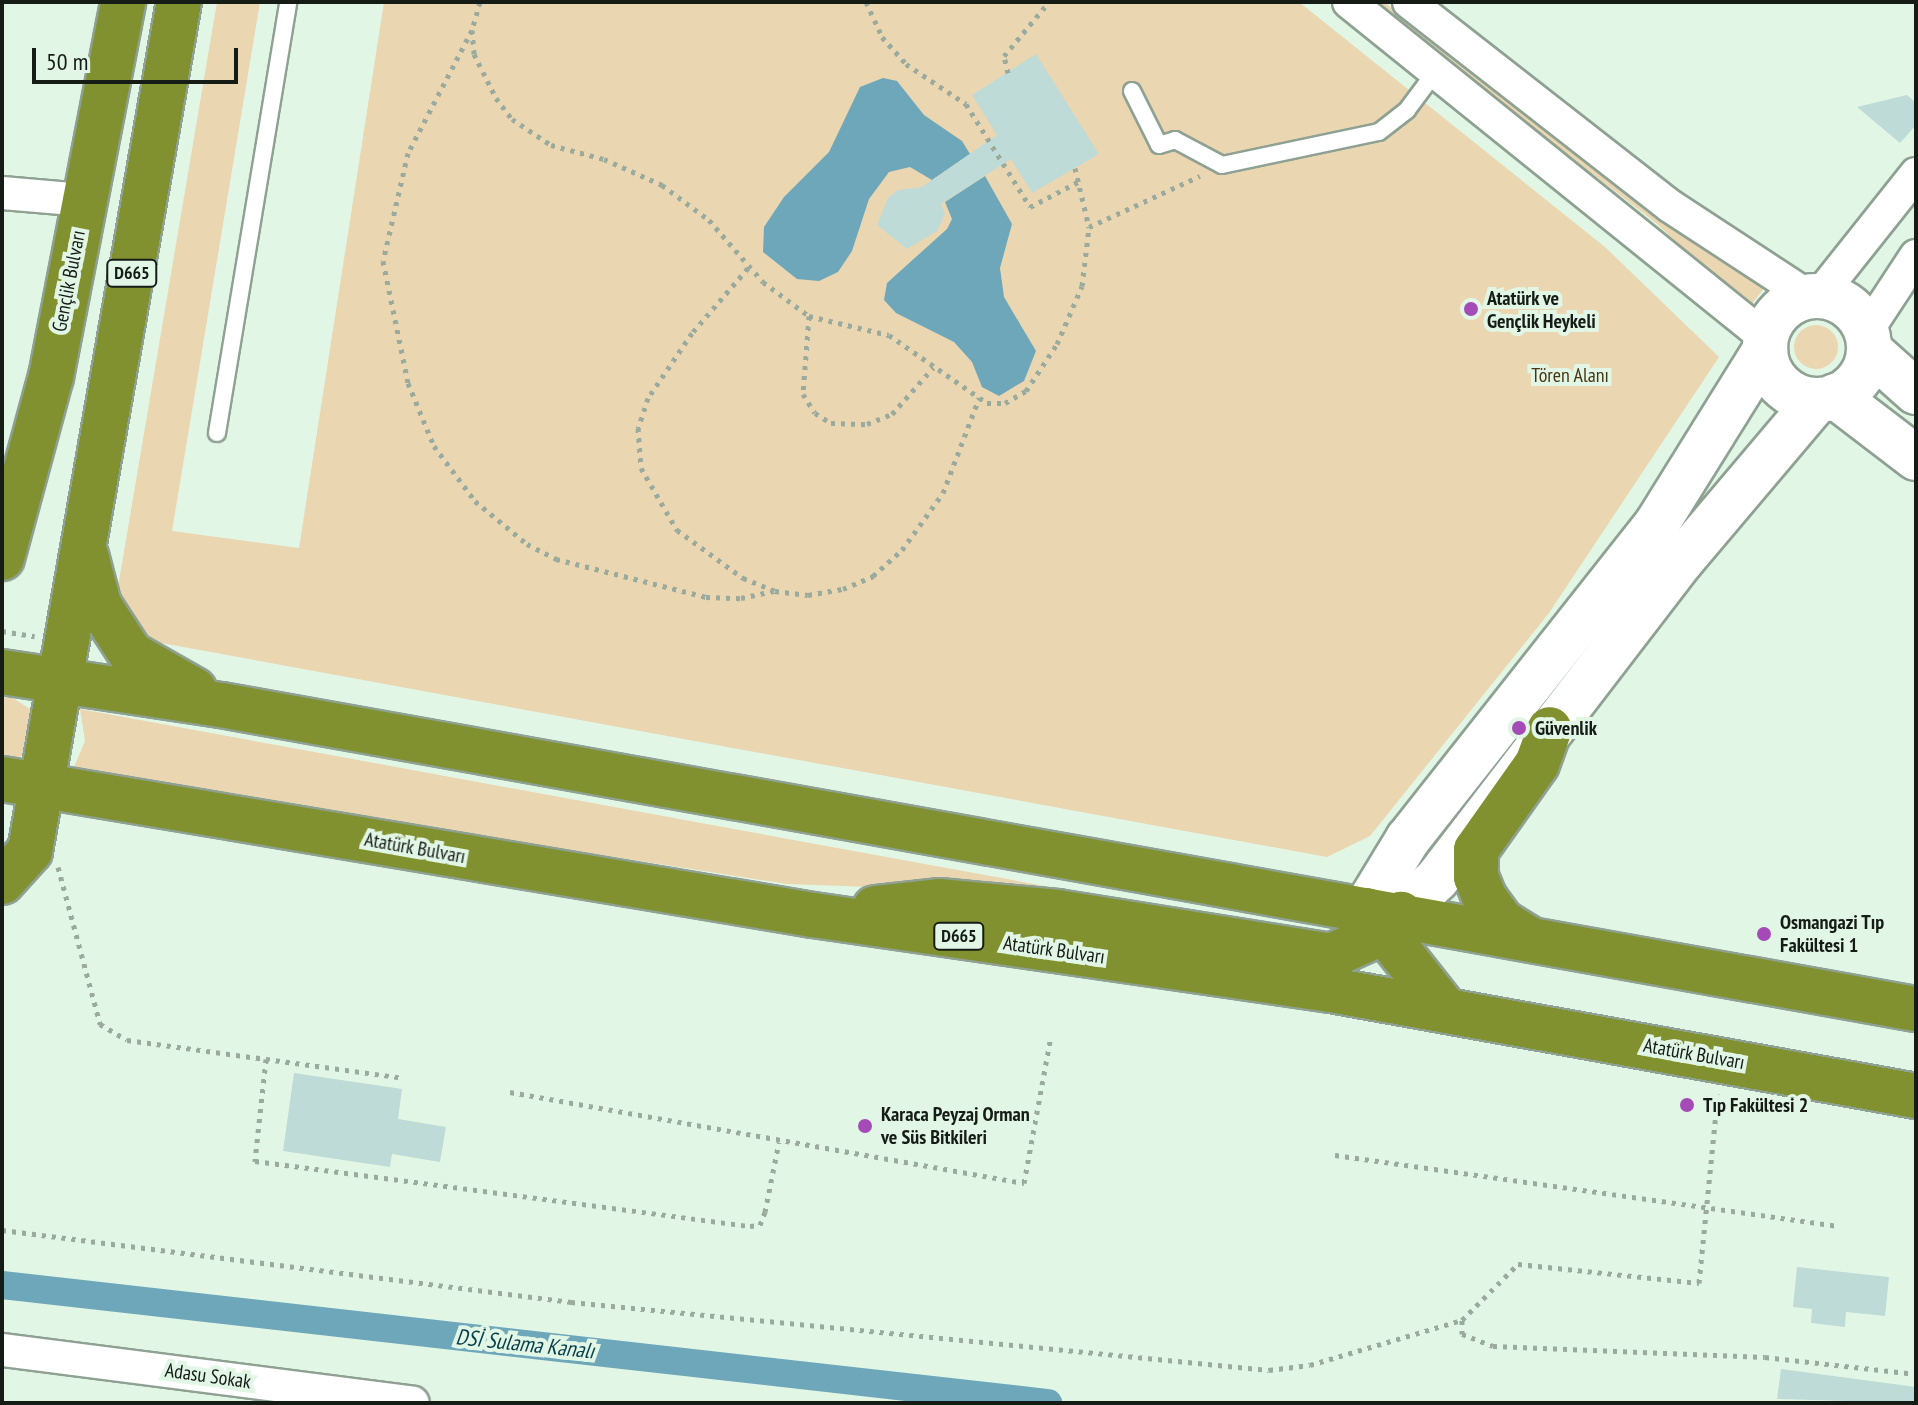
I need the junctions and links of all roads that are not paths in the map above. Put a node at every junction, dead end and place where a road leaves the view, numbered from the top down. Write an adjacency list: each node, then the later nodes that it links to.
1 (123, 2): 10 (highway, Gençlik Bulvarı)
2 (179, 2): 21 (highway, D665)
3 (288, 2): 18 (lane)
4 (1349, 2): 6 (street)
5 (1409, 2): 12 (street)
6 (1436, 71): 7 (lane); 14 (street)
7 (1132, 91)
8 (1916, 174): 12 (street)
9 (2, 193): 10 (street)
10 (84, 200): 15 (highway, Gençlik Bulvarı)
11 (1916, 256): 13 (street)
12 (1814, 296): 13 (street); 14 (street)
13 (1867, 341): 16 (street); 17 (street)
14 (1766, 344): 17 (street); 30 (street)
15 (51, 377): 19 (highway); 22 (highway, Gençlik Bulvarı)
16 (1916, 392)
17 (1826, 398): 20 (street); 26 (street)
18 (217, 433)
19 (2, 455)
20 (1916, 458)
21 (83, 543): 24 (highway, D665); 25 (highway, D665)
22 (2, 558)
23 (2, 672): 24 (highway)
24 (62, 680): 25 (highway); 27 (highway)
25 (221, 705): 30 (highway, D665)
26 (1550, 729): 30 (street); 31 (highway)
27 (22, 782): 28 (highway); 29 (highway, Atatürk Bulvarı / D665)
28 (16, 866)
29 (813, 915): 30 (highway); 32 (highway, Atatürk Bulvarı / D665)
30 (1384, 918): 31 (highway, D665); 32 (highway)
31 (1528, 938): 33 (highway, D665)
32 (1445, 1009): 34 (highway, Atatürk Bulvarı / D665)
33 (1916, 1009)
34 (1916, 1096)
35 (2, 1350): 36 (street, Adasu Sokak)
36 (394, 1402)

